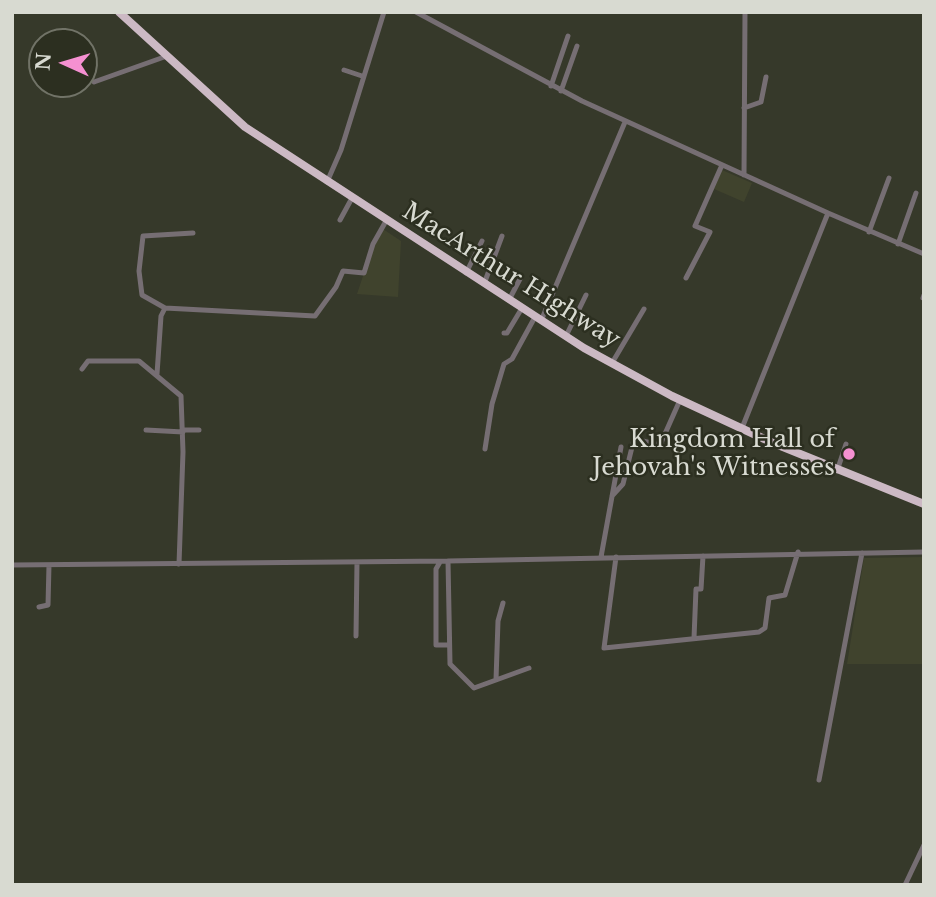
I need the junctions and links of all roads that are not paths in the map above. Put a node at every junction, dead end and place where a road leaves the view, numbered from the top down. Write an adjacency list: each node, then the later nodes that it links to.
1 (119, 12): 7 (highway, MacArthur Highway)
2 (384, 12): 9 (street)
3 (416, 12): 12 (street)
4 (745, 12): 14 (street)
5 (568, 36): 12 (street)
6 (577, 46): 13 (street)
7 (167, 56): 11 (street); 19 (highway, MacArthur Highway)
8 (344, 70): 9 (street)
9 (362, 76): 19 (street)
10 (766, 77): 14 (street)
11 (98, 81)
12 (551, 86): 13 (street)
13 (561, 91): 15 (street)
14 (744, 108): 17 (street)
15 (625, 122): 16 (street); 40 (street)
16 (722, 165): 17 (street); 33 (street)
17 (744, 175): 22 (street)
18 (889, 178): 25 (street)
19 (327, 182): 21 (highway, MacArthur Highway)
20 (916, 193): 29 (street)
21 (352, 198): 23 (street); 24 (highway, MacArthur Highway)
22 (828, 213): 25 (street); 47 (street)
23 (340, 220)
24 (386, 220): 31 (highway, MacArthur Highway); 37 (street)
25 (869, 232): 29 (street)
26 (193, 233): 37 (street)
27 (502, 236): 34 (street)
28 (482, 241): 31 (street)
29 (898, 244): 30 (street)
30 (924, 254)
31 (466, 273): 34 (highway, MacArthur Highway)
32 (522, 277): 36 (street)
33 (686, 278)
34 (484, 284): 36 (highway, MacArthur Highway)
35 (586, 295): 42 (street)
36 (509, 300): 38 (highway, MacArthur Highway)
37 (165, 308): 45 (street)
38 (522, 309): 40 (highway, MacArthur Highway); 41 (street)
39 (644, 309): 43 (street)
40 (538, 319): 42 (highway, MacArthur Highway); 53 (street)
41 (504, 333)
42 (566, 336): 43 (highway, MacArthur Highway)
43 (612, 363): 46 (highway, MacArthur Highway)
44 (82, 369): 45 (street)
45 (157, 374): 50 (street)
46 (680, 400): 47 (highway, MacArthur Highway); 55 (street)
47 (742, 428): 54 (highway, MacArthur Highway)
48 (146, 430): 50 (street)
49 (199, 430): 50 (street)
50 (183, 431): 66 (street)
51 (846, 444): 54 (street)
52 (621, 447): 55 (street)
53 (485, 449)
54 (837, 471): 56 (highway, MacArthur Highway)
55 (612, 496): 61 (street)
56 (924, 504)
57 (798, 552): 58 (street); 60 (street); 72 (street)
58 (862, 552): 59 (street); 76 (street)
59 (924, 552)
60 (702, 556): 62 (street); 72 (street)
61 (601, 557): 62 (street); 65 (street)
62 (616, 557): 72 (street)
63 (357, 562): 64 (street); 66 (street); 71 (street)
64 (440, 562): 65 (street); 73 (street)
65 (448, 562): 73 (street)
66 (179, 564): 68 (street)
67 (12, 565): 68 (street)
68 (49, 565): 70 (street)
69 (503, 603): 75 (street)
70 (39, 607)
71 (356, 636)
72 (694, 638)
73 (448, 645): 75 (street)
74 (529, 668): 75 (street)
75 (496, 680)
76 (819, 780)
77 (924, 845): 78 (street)
78 (905, 885)

